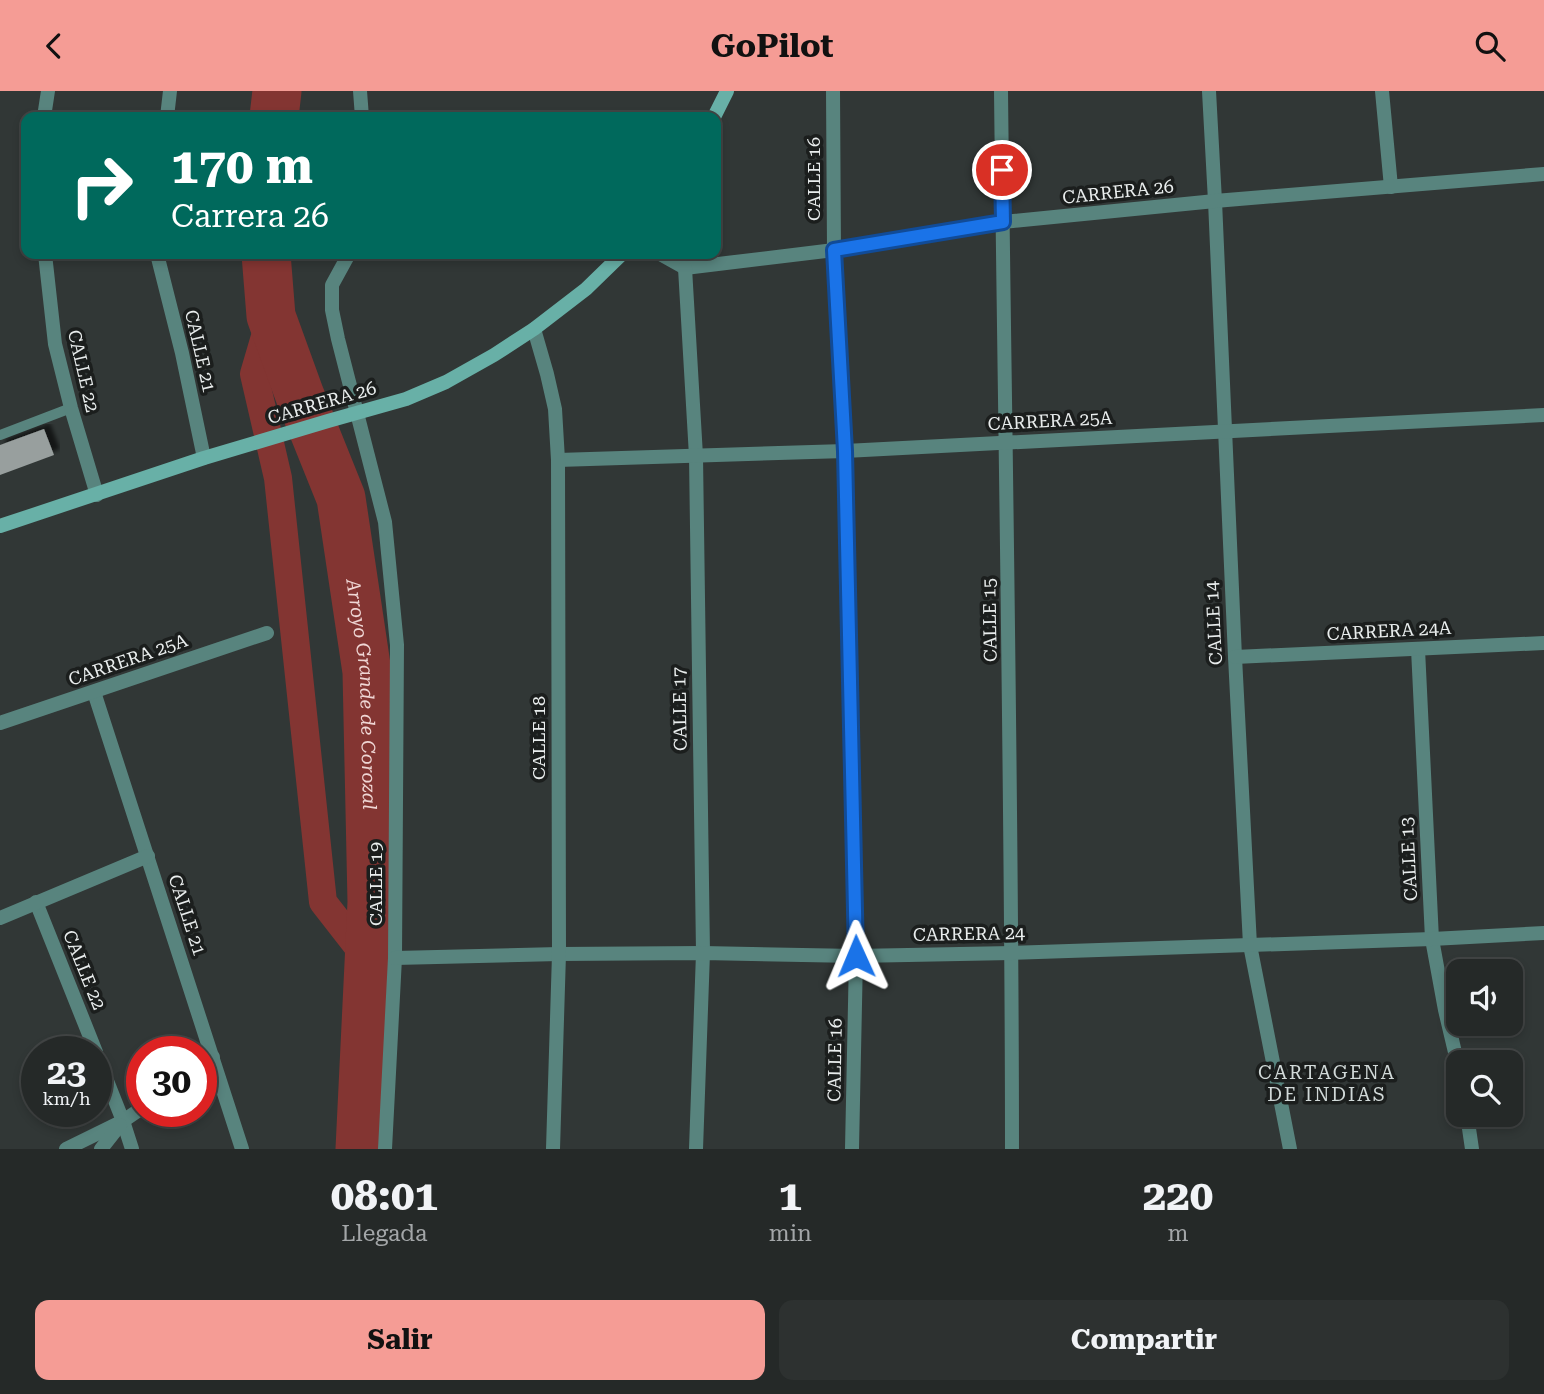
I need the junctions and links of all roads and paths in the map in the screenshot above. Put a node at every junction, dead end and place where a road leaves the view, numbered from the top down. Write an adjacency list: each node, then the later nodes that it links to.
1 (48, 91): 9 (street)
2 (170, 91): 10 (street)
3 (360, 91): 11 (street)
4 (727, 91): 12 (main road)
5 (833, 91): 17 (street, CALLE 16)
6 (1001, 91): 16 (street, CALLE 15)
7 (1209, 91): 15 (street, CALLE 14)
8 (1382, 91): 14 (street)
9 (45, 112)
10 (168, 112)
11 (362, 112)
12 (716, 112)
13 (1544, 174): 14 (street, CARRERA 26)
14 (1391, 187): 15 (street, CARRERA 26)
15 (1215, 201): 16 (street, CARRERA 26); 28 (street, CALLE 14)
16 (1003, 222): 17 (street, CARRERA 26); 30 (street, CALLE 15)
17 (834, 250): 23 (street, CARRERA 26); 31 (street, CALLE 16)
18 (46, 259): 25 (street, CALLE 22)
19 (159, 259): 33 (street, CALLE 21)
20 (346, 259): 26 (street, CALLE 19)
21 (617, 259): 24 (main road, CARRERA 26)
22 (669, 259): 23 (street)
23 (685, 268): 32 (street, CALLE 17)
24 (534, 329): 26 (main road, CARRERA 26); 34 (street, CALLE 18)
25 (71, 408): 29 (lane); 35 (street, CALLE 22)
26 (357, 413): 33 (main road, CARRERA 26); 53 (street, CALLE 19)
27 (1544, 415): 28 (street, CARRERA 25A)
28 (1225, 431): 30 (street, CARRERA 25A); 40 (street, CALLE 14)
29 (0, 435)
30 (1007, 442): 31 (street, CARRERA 25A); 50 (street, CALLE 15)
31 (845, 451): 32 (street, CARRERA 25A); 52 (street, CALLE 16)
32 (696, 456): 34 (street, CARRERA 25A); 49 (street, CALLE 17)
33 (204, 458): 35 (main road, CARRERA 26)
34 (558, 460): 51 (street, CALLE 18)
35 (97, 495): 36 (main road, CARRERA 26)
36 (0, 526)
37 (267, 633): 41 (street, CARRERA 25A)
38 (1544, 643): 39 (street, CARRERA 24A)
39 (1418, 649): 40 (street, CARRERA 24A); 47 (street, CALLE 13)
40 (1235, 657): 48 (street, CALLE 14)
41 (94, 692): 42 (street, CARRERA 25A); 43 (street, CALLE 21)
42 (0, 723)
43 (148, 856): 44 (street); 55 (street, CALLE 21)
44 (36, 902): 45 (street); 54 (street, CALLE 22)
45 (0, 918)
46 (1544, 933): 47 (street, CARRERA 24)
47 (1432, 939): 48 (street, CARRERA 24); 56 (street, CALLE 13)
48 (1250, 944): 50 (street, CARRERA 24); 70 (street, CALLE 14)
49 (703, 953): 51 (street, CARRERA 24); 52 (street, CARRERA 24); 67 (street, CALLE 17)
50 (1012, 953): 52 (street, CARRERA 24); 69 (street, CALLE 15)
51 (559, 954): 53 (street, CARRERA 24); 66 (street, CALLE 18)
52 (856, 956): 68 (street, CALLE 16)
53 (395, 958): 65 (street, CALLE 19)
54 (90, 1036)
55 (200, 1036)
56 (1454, 1050)
57 (217, 1087): 64 (street, CALLE 21)
58 (112, 1091): 59 (street, CALLE 22)
59 (124, 1121): 61 (street); 62 (street); 63 (street, CALLE 22)
60 (1469, 1127): 71 (street)
61 (66, 1149)
62 (101, 1149)
63 (132, 1149)
64 (242, 1149)
65 (385, 1149)
66 (553, 1149)
67 (696, 1149)
68 (852, 1149)
69 (1012, 1149)
70 (1290, 1149)
71 (1472, 1149)

